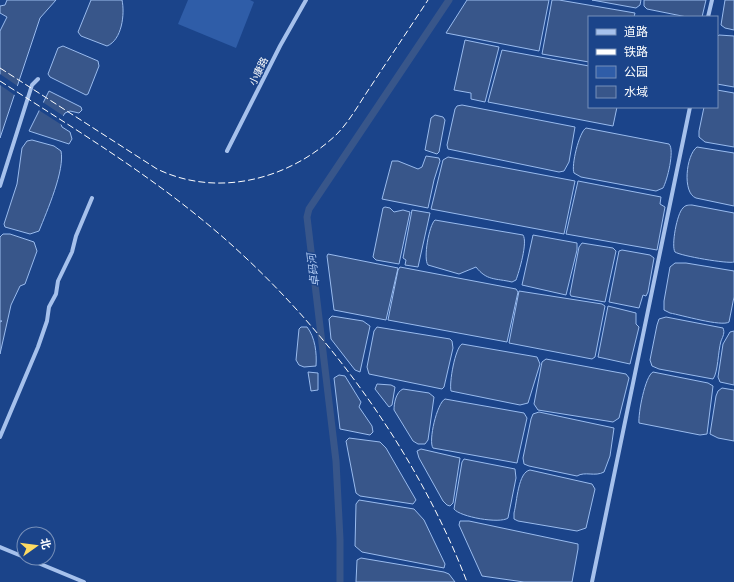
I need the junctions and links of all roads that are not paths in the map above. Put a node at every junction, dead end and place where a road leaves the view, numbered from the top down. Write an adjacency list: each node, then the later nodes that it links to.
1 (306, 0): 6 (street, 小康路)
2 (712, 0): 3 (street)
3 (708, 16)
4 (38, 79): 7 (street)
5 (690, 108): 14 (street)
6 (227, 151)
7 (0, 186)
8 (92, 198): 9 (street)
9 (0, 437)
10 (0, 547): 11 (street)
11 (16, 554)
12 (45, 566): 13 (street)
13 (84, 582)
14 (592, 582)

